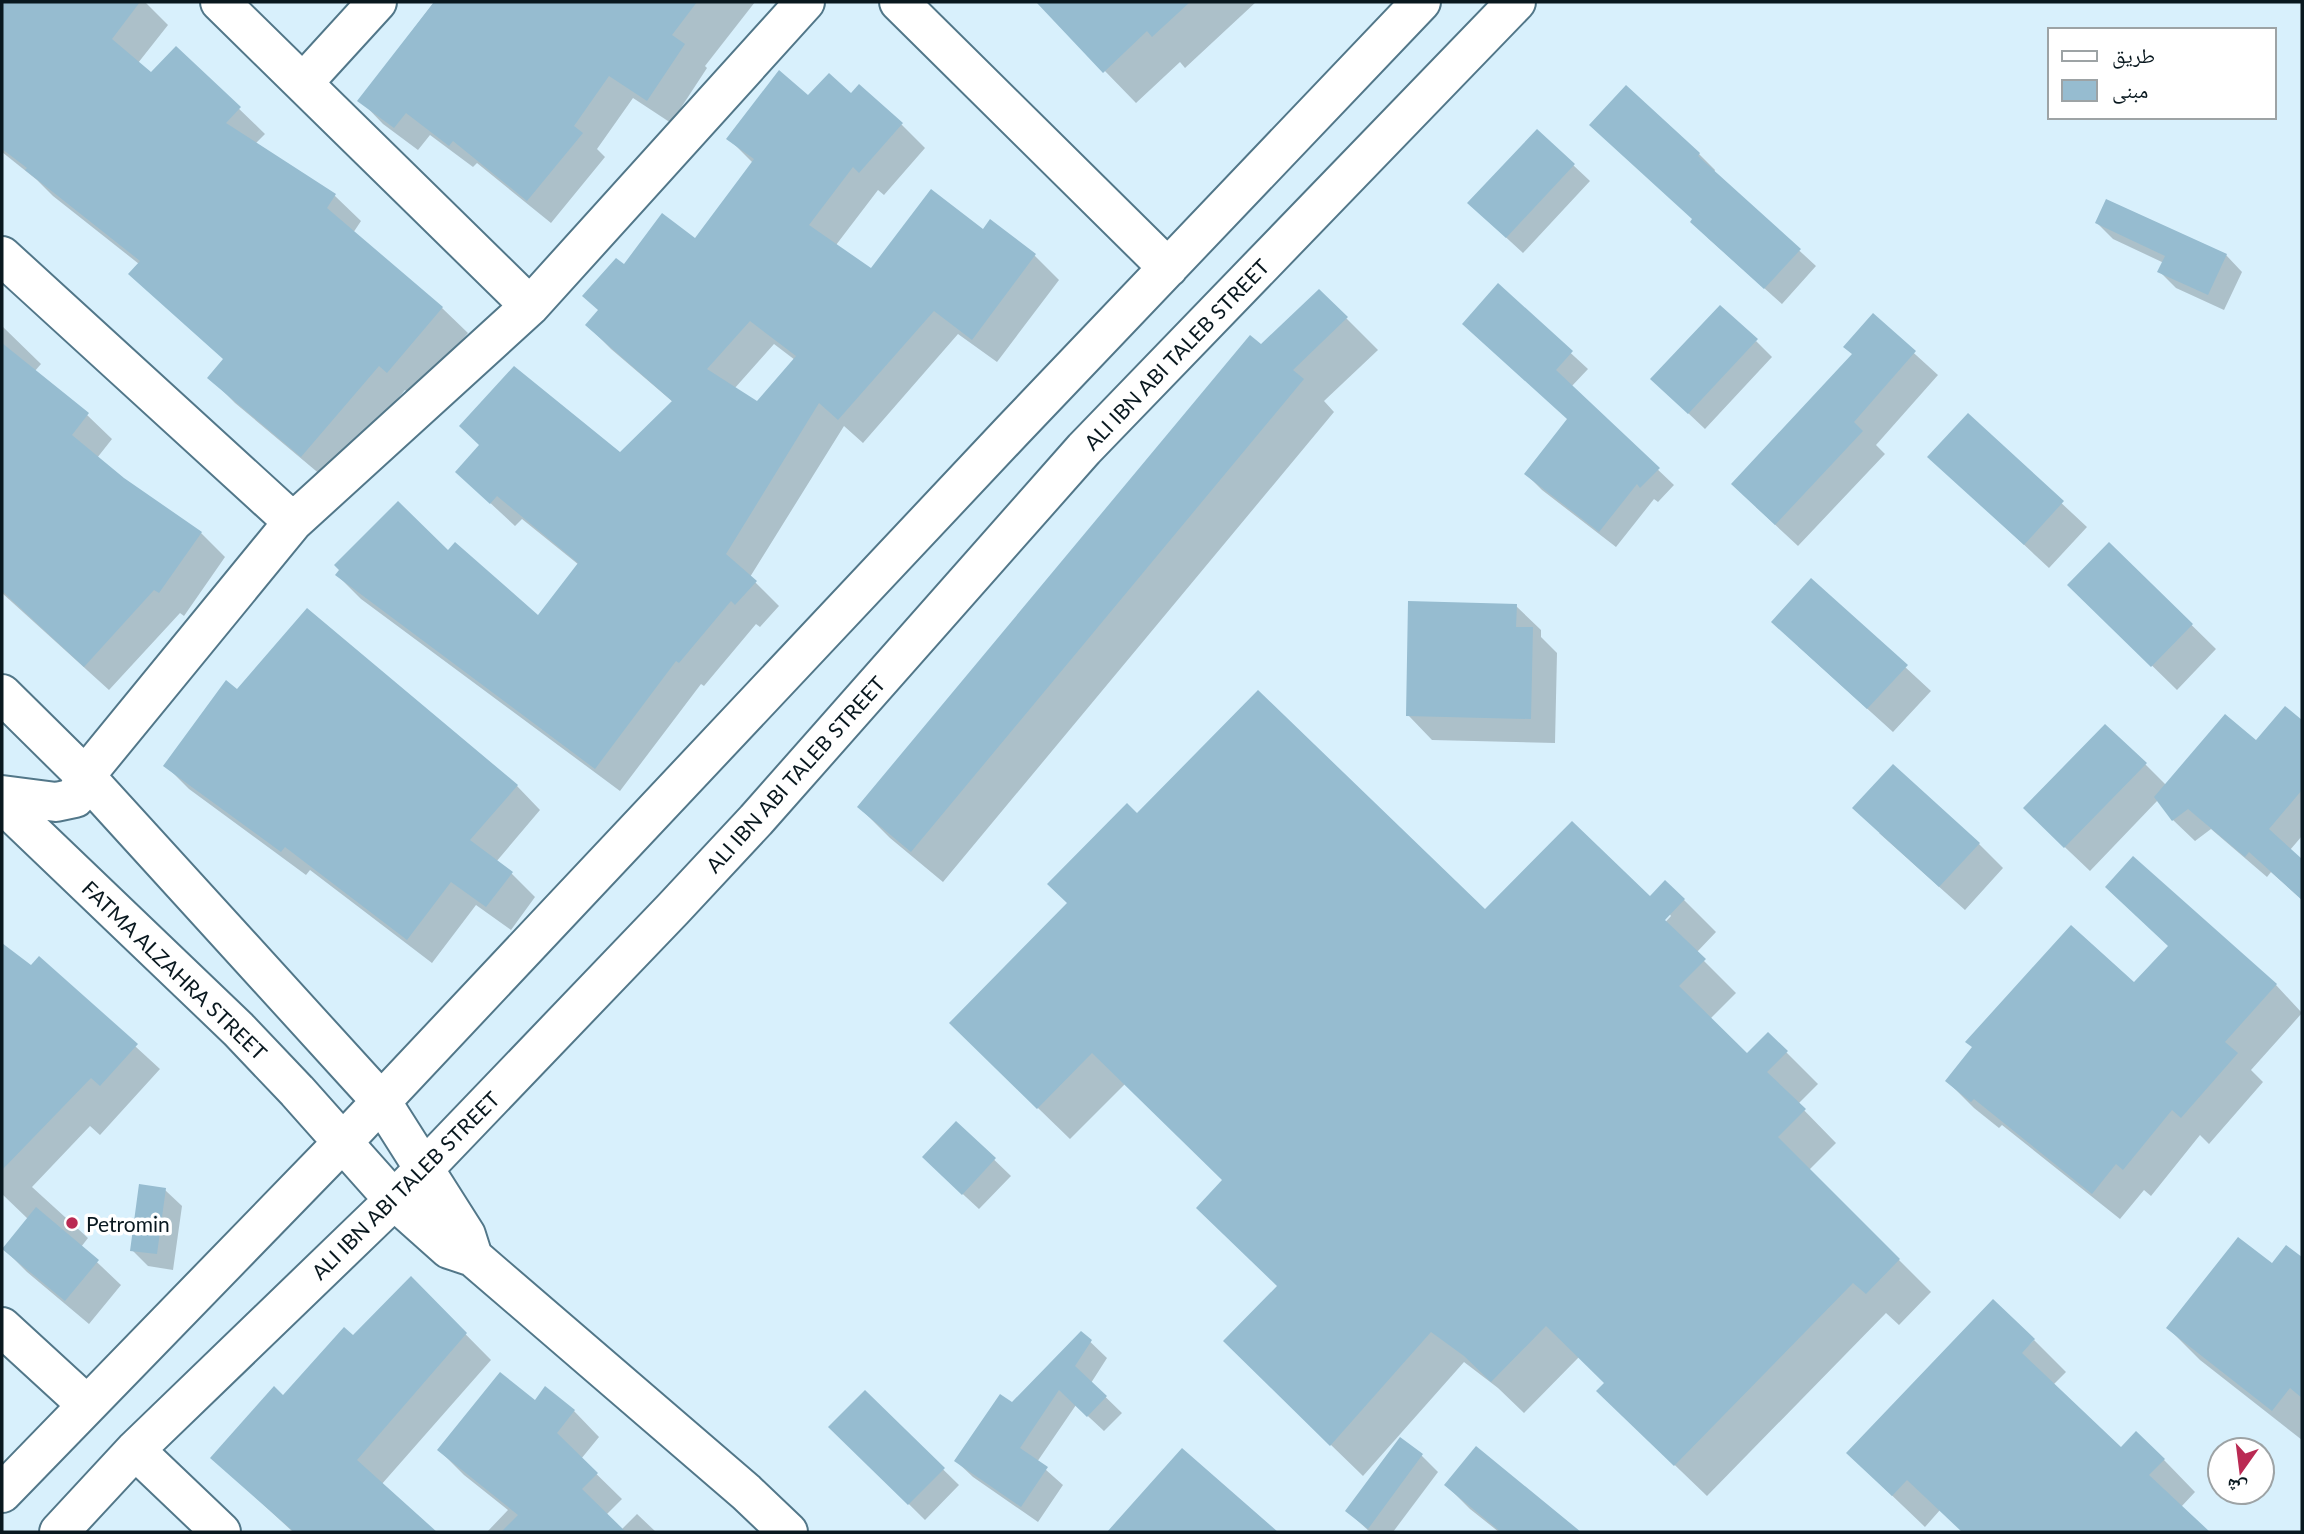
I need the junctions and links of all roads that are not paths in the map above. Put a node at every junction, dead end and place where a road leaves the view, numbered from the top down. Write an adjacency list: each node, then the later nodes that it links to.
1 (220, 2): 7 (street)
2 (377, 2): 7 (street)
3 (805, 2): 10 (street)
4 (899, 2): 9 (street)
5 (1421, 2): 9 (street)
6 (1516, 2): 18 (street, ALI IBN ABI TALEB STREET)
7 (303, 83): 10 (street)
8 (2, 256): 11 (street)
9 (1168, 268): 16 (street)
10 (530, 306): 11 (street)
11 (293, 522): 13 (street)
12 (2, 694): 13 (street)
13 (85, 776): 14 (street); 16 (street)
14 (2, 794)
15 (2, 803): 17 (street, FATMA ALZAHRA STREET)
16 (381, 1101): 17 (street); 18 (street)
17 (342, 1143): 19 (street, FATMA ALZAHRA STREET); 22 (street)
18 (425, 1168): 19 (street, ALI IBN ABI TALEB STREET); 20 (street)
19 (394, 1200): 20 (street, FATMA ALZAHRA STREET); 23 (street, ALI IBN ABI TALEB STREET)
20 (472, 1257): 27 (street)
21 (2, 1327): 22 (street)
22 (87, 1405): 24 (street)
23 (135, 1450): 25 (street, ALI IBN ABI TALEB STREET); 26 (street)
24 (2, 1493)
25 (59, 1532)
26 (221, 1532)
27 (788, 1532)

